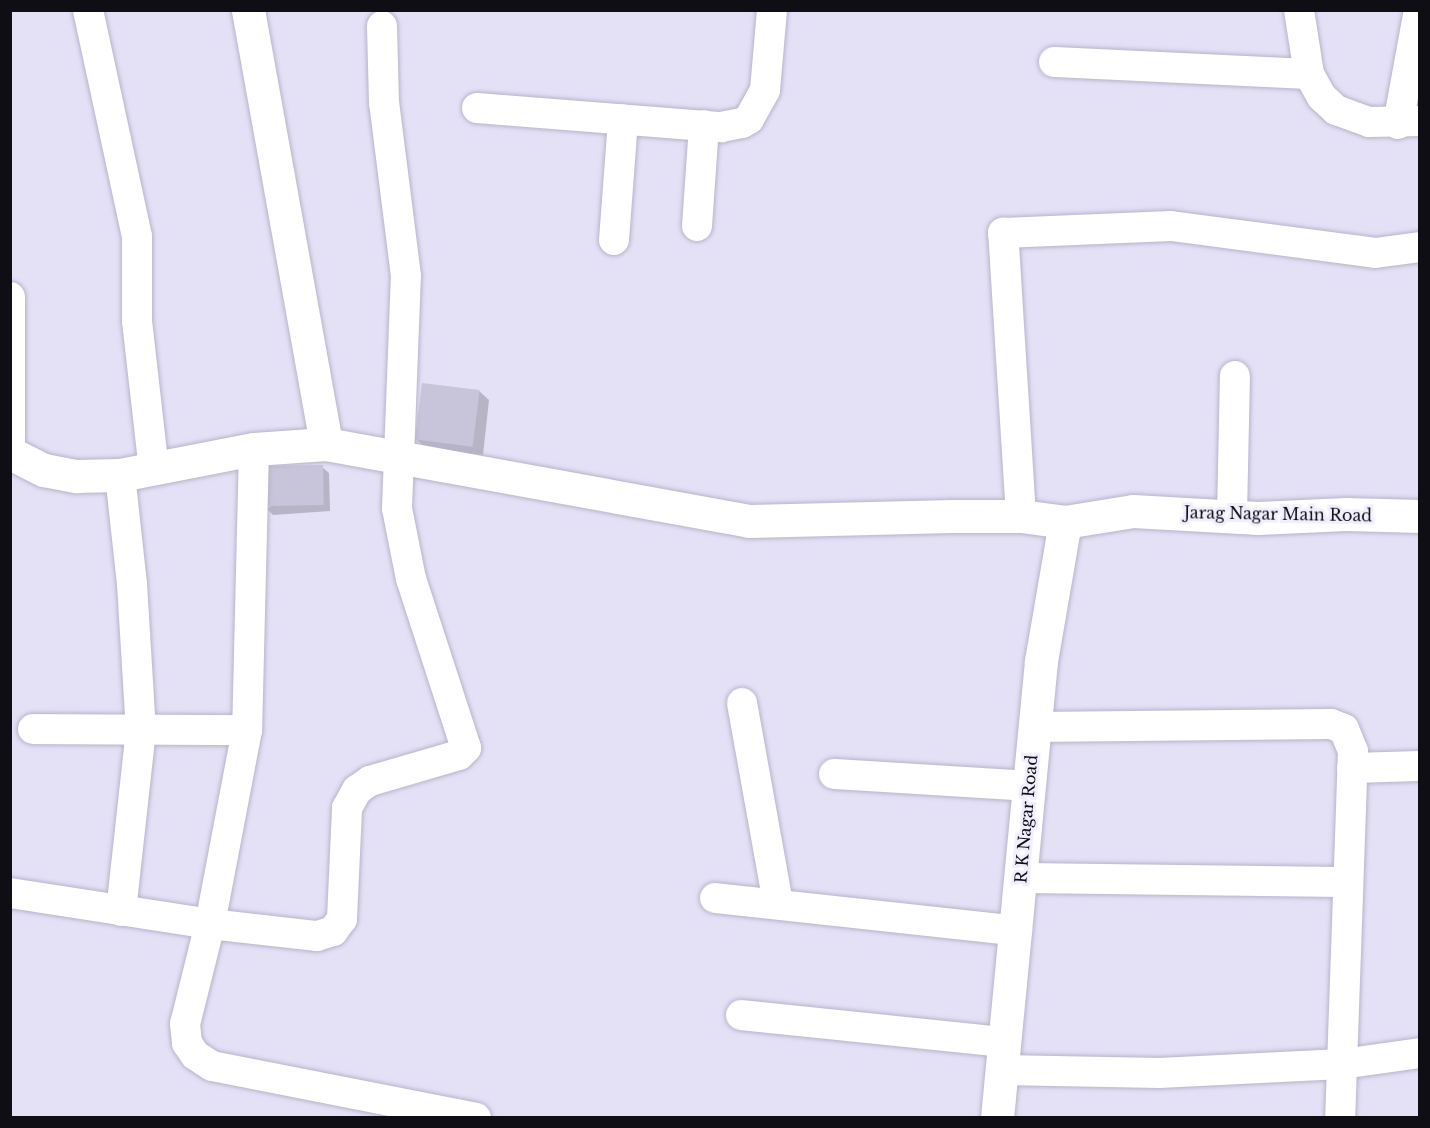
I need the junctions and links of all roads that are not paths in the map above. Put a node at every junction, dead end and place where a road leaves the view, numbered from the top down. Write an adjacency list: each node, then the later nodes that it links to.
1 (88, 10): 23 (street)
2 (248, 10): 19 (street)
3 (772, 10): 12 (street)
4 (1299, 10): 8 (street)
5 (1419, 10): 11 (street)
6 (382, 26): 22 (street)
7 (1054, 62): 8 (street)
8 (1309, 74): 11 (street)
9 (477, 108): 10 (street)
10 (622, 119): 12 (street); 14 (street)
11 (1409, 123)
12 (704, 125): 13 (street)
13 (697, 226)
14 (614, 240)
15 (1419, 247): 25 (street)
16 (10, 297): 18 (street)
17 (1235, 376): 26 (street)
18 (10, 441)
19 (326, 444): 20 (street, Jarag Nagar Main Road); 22 (street, Jarag Nagar Main Road)
20 (254, 449): 23 (street, Jarag Nagar Main Road); 33 (street)
21 (10, 453): 24 (street, Jarag Nagar Main Road)
22 (398, 454): 25 (street, Jarag Nagar Main Road); 44 (street)
23 (154, 470): 24 (street, Jarag Nagar Main Road)
24 (120, 475): 32 (street)
25 (1021, 516): 28 (street, Jarag Nagar Main Road)
26 (1232, 516): 27 (street, Jarag Nagar Main Road); 28 (street, Jarag Nagar Main Road)
27 (1419, 516)
28 (1065, 522): 30 (street, R K Nagar Road)
29 (741, 703): 42 (street)
30 (1034, 727): 35 (street); 37 (street, R K Nagar Road)
31 (33, 729): 32 (street)
32 (141, 730): 33 (street); 43 (street)
33 (247, 730): 44 (street)
34 (1419, 766): 35 (street)
35 (1352, 768): 39 (street)
36 (834, 774): 37 (street)
37 (1028, 786): 38 (street, R K Nagar Road)
38 (1020, 878): 39 (street); 45 (street, R K Nagar Road)
39 (1346, 882): 49 (street)
40 (10, 893): 43 (street)
41 (715, 898): 42 (street)
42 (778, 904): 45 (street)
43 (122, 911): 44 (street)
44 (210, 924): 50 (street)
45 (1017, 932): 48 (street, R K Nagar Road)
46 (741, 1016): 48 (street)
47 (1419, 1053): 49 (street)
48 (1003, 1056): 49 (street); 52 (street, R K Nagar Road)
49 (1342, 1064): 53 (street)
50 (443, 1114): 51 (street)
51 (476, 1118)
52 (997, 1118)
53 (1340, 1118)

